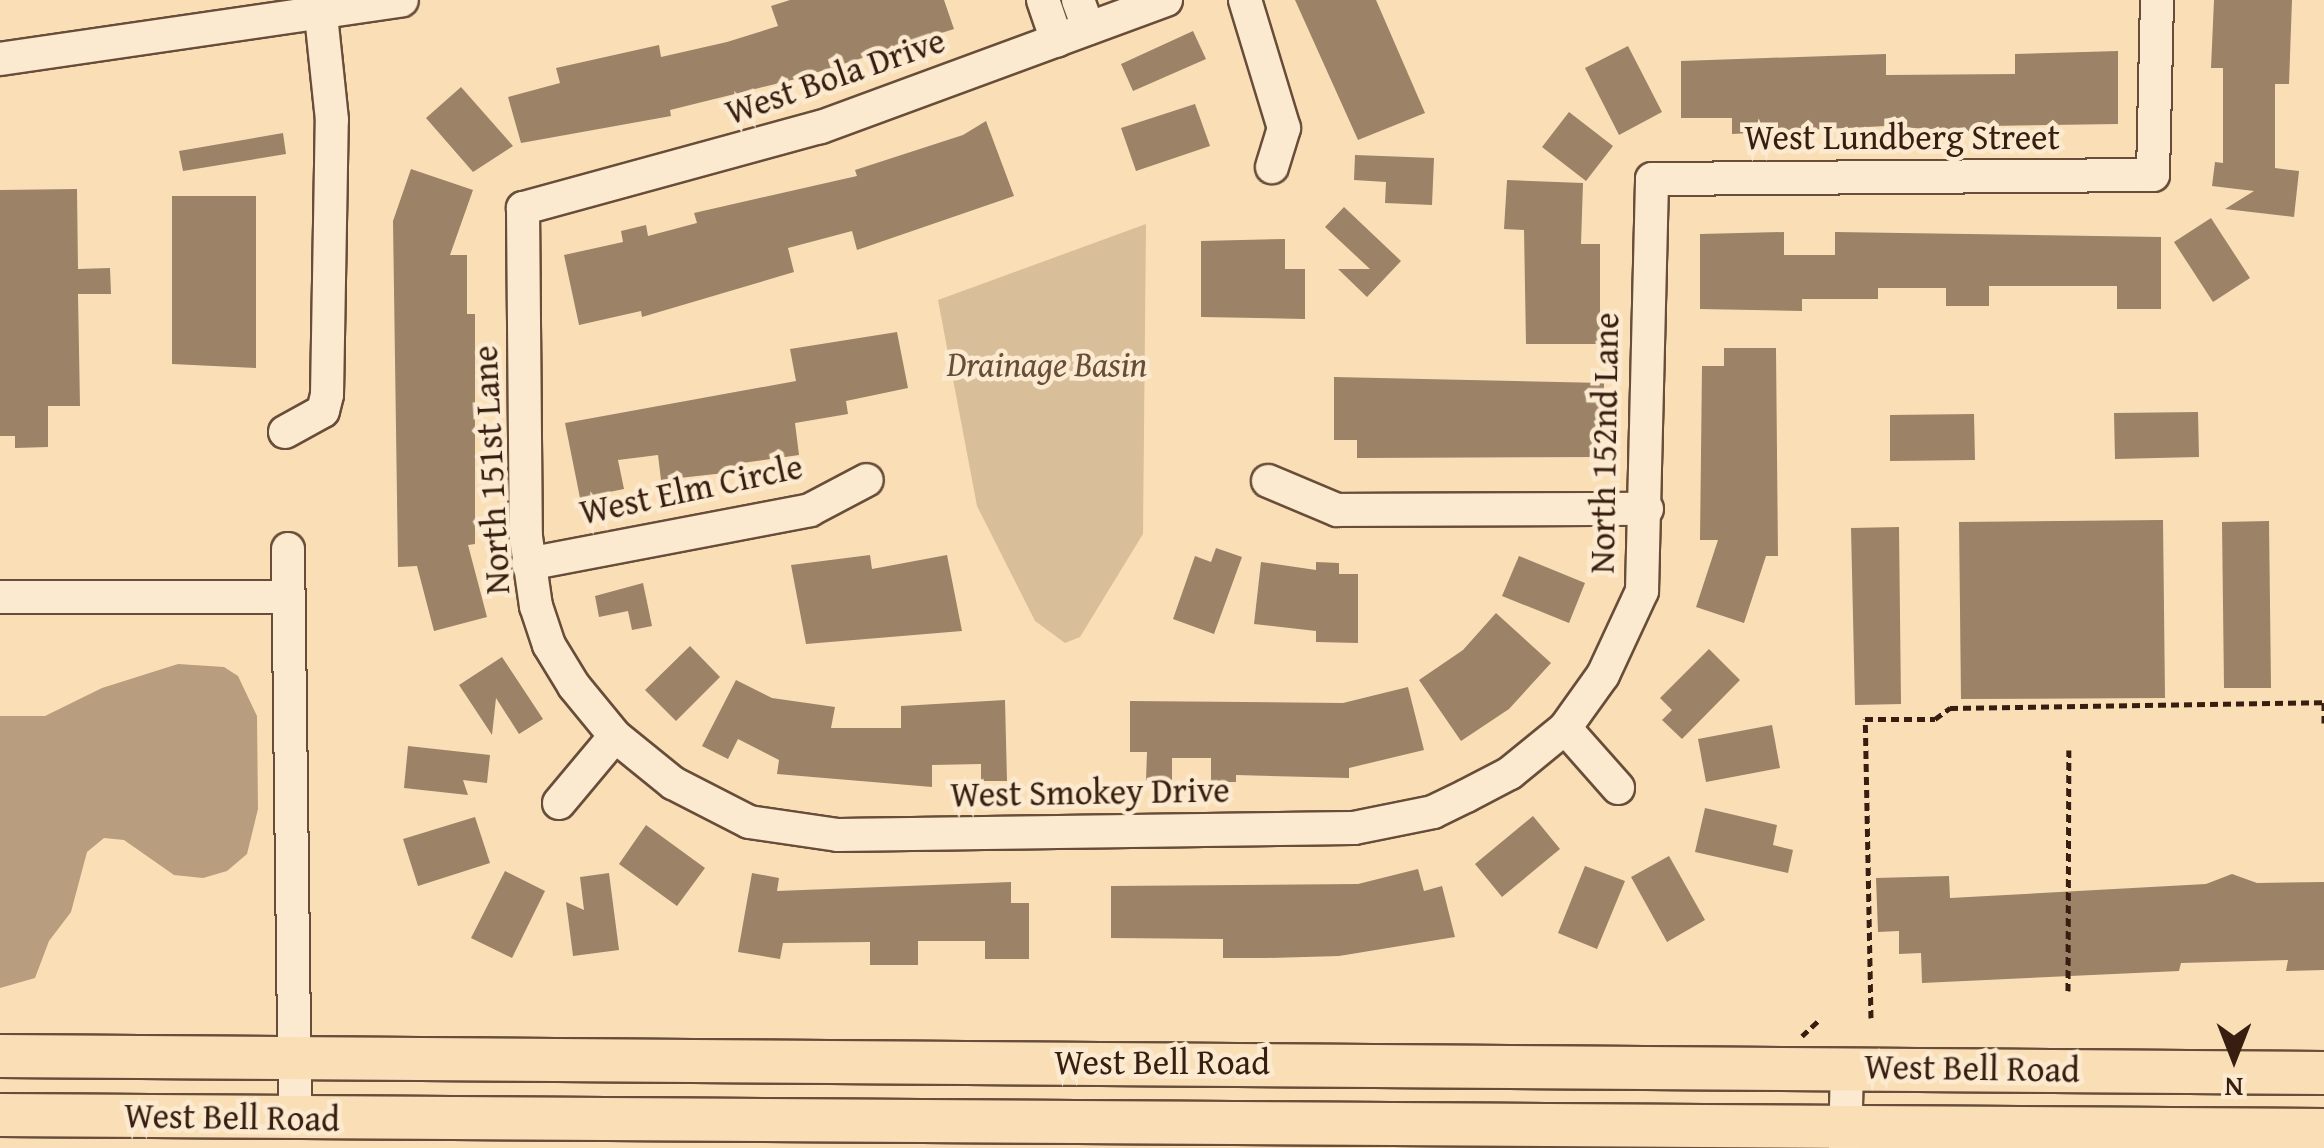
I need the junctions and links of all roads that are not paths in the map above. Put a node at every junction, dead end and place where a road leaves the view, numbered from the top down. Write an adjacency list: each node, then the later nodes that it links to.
1 (402, 0): 7 (street)
2 (1043, 0): 8 (street)
3 (1166, 0): 6 (street, West Bola Drive)
4 (1244, 0): 10 (street)
5 (2156, 0): 11 (street, West Lundberg Street)
6 (1083, 14): 8 (street, West Bola Drive)
7 (321, 16): 9 (street); 13 (street)
8 (1058, 41): 12 (street, West Bola Drive)
9 (0, 59)
10 (1272, 167)
11 (1652, 179): 16 (street, North 152nd Lane)
12 (523, 208): 18 (street, North 151st Lane)
13 (286, 432)
14 (867, 480): 18 (street, West Elm Circle)
15 (1268, 482): 16 (street)
16 (1647, 508): 21 (street, North 152nd Lane)
17 (288, 549): 20 (street)
18 (528, 564): 22 (street, North 151st Lane)
19 (0, 597): 20 (street)
20 (288, 597): 26 (street)
21 (1565, 728): 22 (street, West Smokey Drive); 23 (street)
22 (615, 736): 24 (street)
23 (1618, 788)
24 (559, 804)
25 (0, 1056): 26 (main road, West Bell Road)
26 (296, 1056): 27 (main road, West Bell Road); 30 (street)
27 (1847, 1067): 28 (main road, West Bell Road); 35 (street)
28 (2324, 1072)
29 (0, 1116): 30 (main road, West Bell Road)
30 (295, 1117): 32 (main road, West Bell Road)
31 (2324, 1130): 35 (main road, West Bell Road)
32 (639, 1134): 33 (main road, West Bell Road)
33 (1201, 1135): 34 (main road, West Bell Road)
34 (1432, 1137): 35 (main road, West Bell Road)
35 (1845, 1138)

